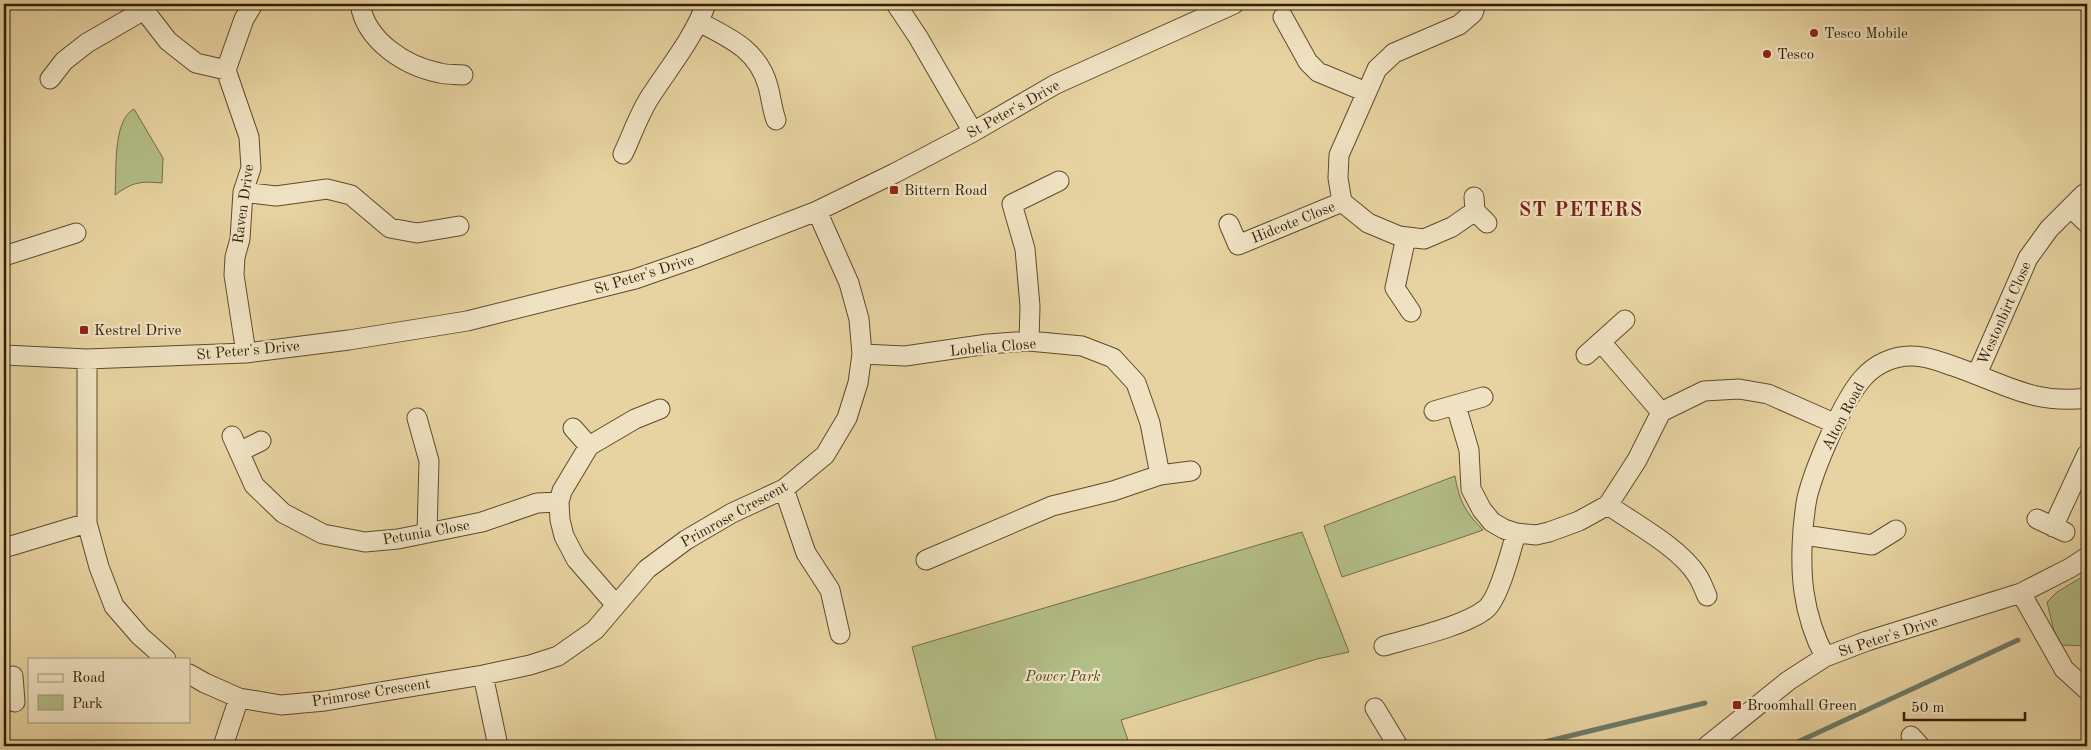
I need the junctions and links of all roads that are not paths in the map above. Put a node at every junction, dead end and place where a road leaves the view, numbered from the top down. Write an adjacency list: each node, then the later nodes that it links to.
1 (253, 4): 10 (street)
2 (360, 4): 11 (street)
3 (706, 4): 9 (street)
4 (896, 4): 15 (street)
5 (1234, 4): 15 (street, St Peter's Drive)
6 (1476, 4): 13 (street)
7 (148, 7): 10 (street); 12 (street)
8 (1283, 17): 13 (street)
9 (699, 22): 14 (street); 16 (street)
10 (226, 70): 18 (street, Raven Drive)
11 (463, 74)
12 (50, 79)
13 (1366, 92): 20 (street)
14 (776, 120)
15 (973, 132): 23 (street, St Peter's Drive)
16 (623, 154)
17 (1058, 181): 32 (street)
18 (243, 192): 26 (street); 34 (street, Raven Drive)
19 (2084, 194): 21 (street, Westonbirt Close)
20 (1342, 202): 25 (street, Hidcote Close); 28 (street)
21 (2071, 208): 24 (street); 39 (street, Westonbirt Close)
22 (1479, 210): 28 (street)
23 (817, 211): 34 (street, St Peter's Drive); 35 (street, Primrose Crescent)
24 (2087, 223)
25 (1229, 224)
26 (458, 226)
27 (76, 233): 29 (street)
28 (1406, 237): 30 (street)
29 (4, 256)
30 (1411, 312)
31 (1625, 320): 33 (street)
32 (1029, 341): 35 (street, Lobelia Close); 53 (street, Lobelia Close)
33 (1601, 342): 37 (street); 45 (street)
34 (246, 353): 38 (street, St Peter's Drive)
35 (862, 354): 54 (street, Primrose Crescent)
36 (4, 355): 38 (street, St Peter's Drive)
37 (1586, 355)
38 (87, 359): 57 (street)
39 (1977, 374): 41 (street, Alton Road); 47 (street, Alton Road)
40 (1483, 397): 42 (street)
41 (2087, 402)
42 (1456, 406): 44 (street); 61 (street)
43 (660, 409): 50 (street)
44 (1434, 411)
45 (1660, 412): 47 (street); 56 (street)
46 (417, 418): 60 (street)
47 (1836, 424): 62 (street, Alton Road)
48 (573, 428): 50 (street)
49 (261, 441): 60 (street, Petunia Close)
50 (589, 446): 55 (street)
51 (2087, 454): 58 (street)
52 (1191, 471): 53 (street)
53 (1160, 475): 65 (street)
54 (784, 489): 68 (street, Primrose Crescent); 69 (street)
55 (559, 502): 60 (street, Petunia Close); 68 (street)
56 (1608, 505): 61 (street); 67 (street)
57 (87, 523): 63 (street); 72 (street)
58 (2052, 526)
59 (1896, 530): 62 (street)
60 (427, 532)
61 (1516, 534): 70 (street)
62 (1804, 535): 71 (street, Alton Road)
63 (4, 548)
64 (2087, 557): 66 (street, St Peter's Drive)
65 (926, 560)
66 (2021, 593): 71 (street, St Peter's Drive); 76 (street)
67 (1707, 596)
68 (616, 605): 74 (street, Primrose Crescent)
69 (840, 634)
70 (1384, 646)
71 (1825, 657): 83 (street, St Peter's Drive)
72 (165, 658)
73 (190, 675): 77 (street, Primrose Crescent)
74 (483, 675): 77 (street, Primrose Crescent); 81 (street)
75 (13, 676): 78 (street)
76 (2087, 690)
77 (239, 698): 80 (street)
78 (16, 702)
79 (1375, 708): 82 (street)
80 (223, 746)
81 (498, 746)
82 (1398, 746)
83 (1707, 746)

